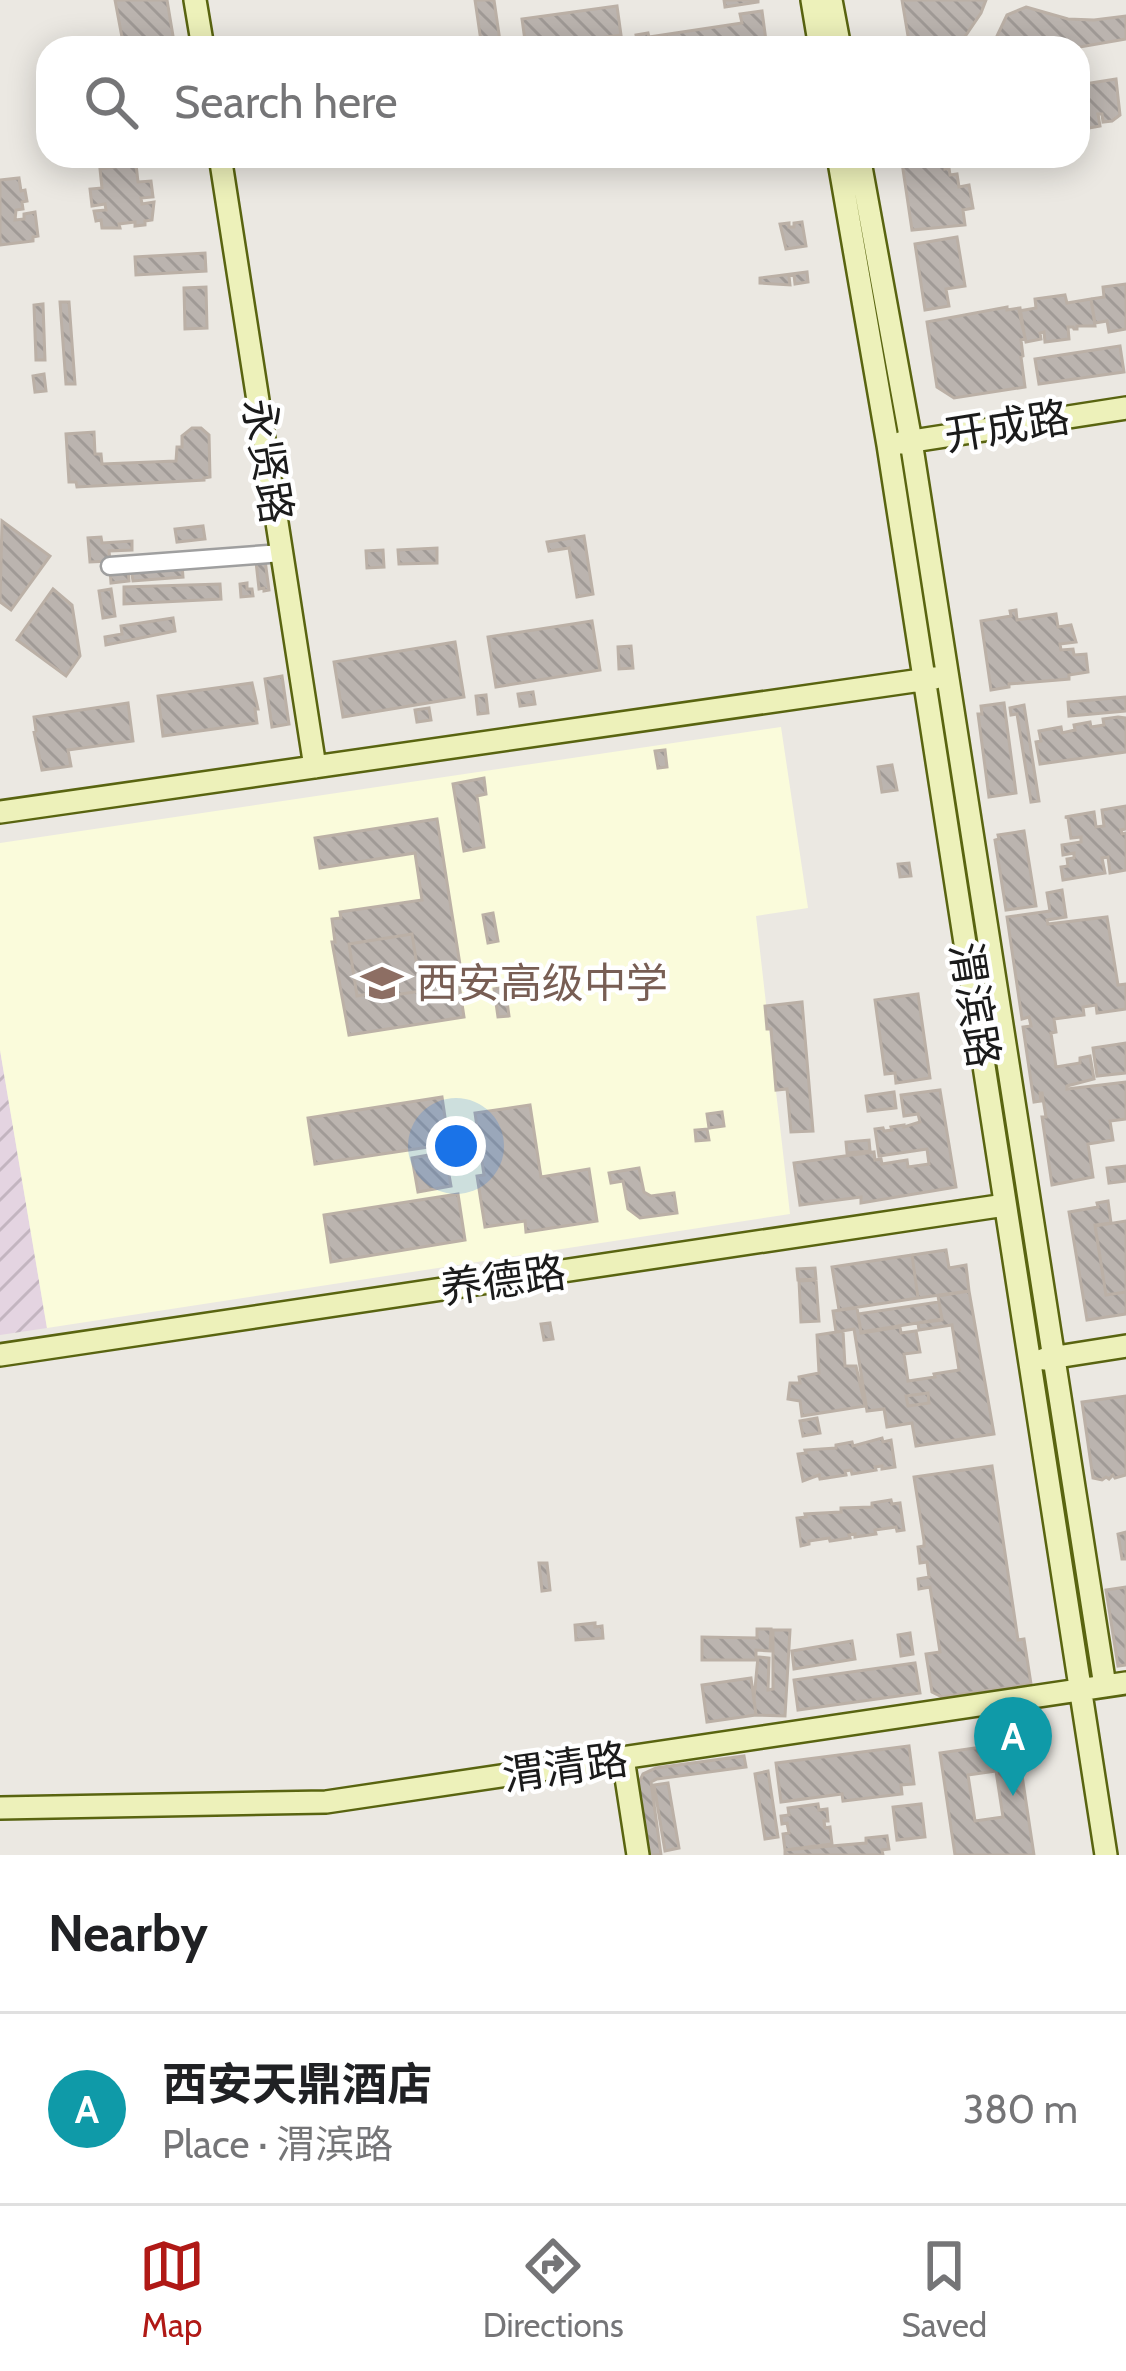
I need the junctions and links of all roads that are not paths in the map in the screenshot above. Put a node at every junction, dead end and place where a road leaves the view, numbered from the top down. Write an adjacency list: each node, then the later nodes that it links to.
1 (195, 0): 4 (street)
2 (812, 0): 5 (street)
3 (831, 0): 6 (street)
4 (201, 36)
5 (818, 36)
6 (838, 36)
7 (222, 168): 12 (street, 永贤路)
8 (841, 168): 11 (street, 渭滨路)
9 (862, 168): 11 (street, 渭滨路)
10 (1126, 408): 11 (street, 开成路)
11 (899, 443): 14 (street, 渭滨路); 15 (street, 渭滨路)
12 (282, 553): 13 (street); 16 (street, 永贤路)
13 (110, 566)
14 (948, 676): 15 (street); 21 (street, 渭滨路)
15 (925, 680): 16 (street); 18 (street, 渭滨路)
16 (316, 767): 17 (street)
17 (0, 812)
18 (1006, 1205): 20 (street, 养德路); 22 (street, 渭滨路)
19 (1126, 1346): 21 (street)
20 (0, 1355)
21 (1054, 1357): 22 (street); 23 (street, 渭滨路)
22 (1030, 1361): 24 (street, 渭滨路)
23 (1115, 1685): 24 (street, 渭清路)
24 (1080, 1690): 25 (street, 渭清路); 28 (street, 渭滨路)
25 (623, 1758): 26 (street, 渭清路); 27 (street)
26 (0, 1808)
27 (638, 1855)
28 (1106, 1855)

